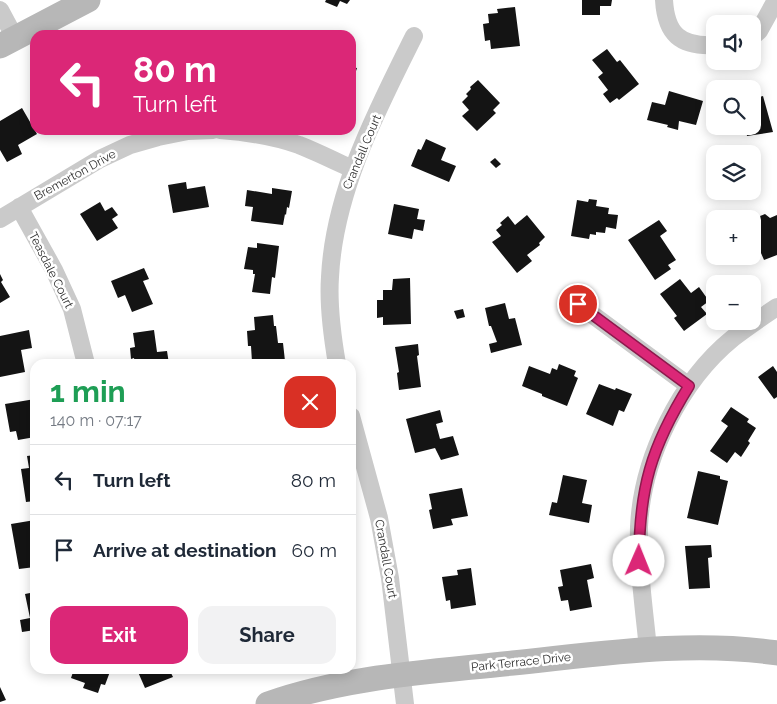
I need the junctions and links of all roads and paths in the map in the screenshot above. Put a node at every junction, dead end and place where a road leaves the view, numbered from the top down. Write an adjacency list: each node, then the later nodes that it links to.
1 (88, 0): 7 (street)
2 (664, 0): 10 (street)
3 (776, 0): 5 (street)
4 (0, 10): 9 (street)
5 (761, 27)
6 (30, 30): 9 (street)
7 (30, 30)
8 (414, 36): 13 (street, Crandall Court)
9 (7, 42)
10 (706, 46)
11 (171, 135): 14 (street, Bremerton Drive)
12 (259, 135): 13 (street)
13 (352, 168): 19 (street, Crandall Court)
14 (19, 207): 15 (street, Bremerton Drive); 18 (street, Teasdale Court)
15 (0, 219)
16 (578, 304): 20 (street)
17 (777, 307): 20 (street)
18 (85, 359)
19 (336, 359)
20 (689, 386): 22 (street)
21 (356, 434): 24 (street, Crandall Court)
22 (648, 649): 23 (street, Park Terrace Drive); 24 (street, Park Terrace Drive)
23 (777, 652)
24 (402, 675): 25 (street, Park Terrace Drive); 26 (street, Crandall Court)
25 (268, 704)
26 (405, 704)

